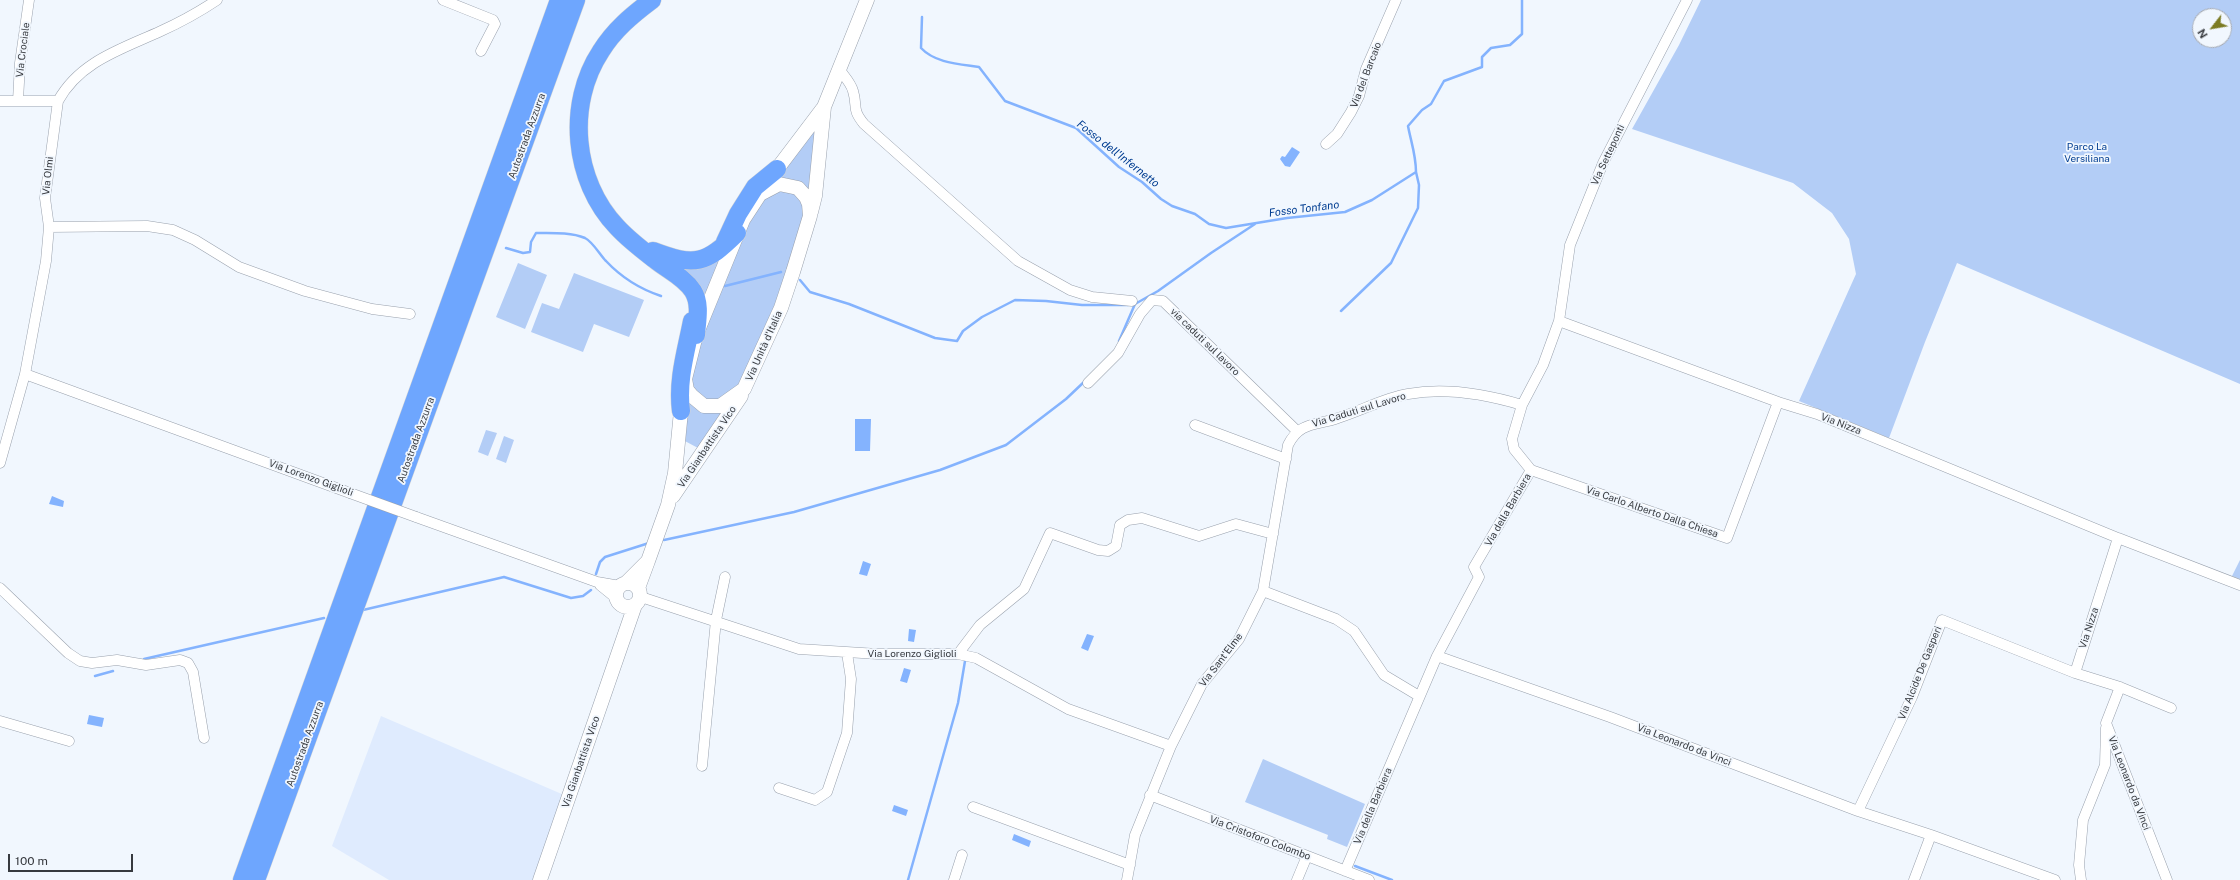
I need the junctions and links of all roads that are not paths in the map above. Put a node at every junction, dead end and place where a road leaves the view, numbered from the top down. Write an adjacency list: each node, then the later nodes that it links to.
1 (29, 0): 14 (street, Via Crociale)
2 (217, 0): 15 (street, Via Olmi)
3 (443, 0): 11 (street)
4 (558, 0): 73 (highway, Autostrada Azzurra)
5 (576, 0): 74 (highway, Autostrada Azzurra)
6 (652, 0): 10 (highway)
7 (867, 0): 12 (main road, Via Unità d'Italia)
8 (1396, 0): 17 (street, Via del Barcaio)
9 (1687, 0): 27 (street, Via Setteponti)
10 (641, 6): 23 (highway)
11 (481, 51)
12 (839, 69): 16 (main road, Via Unità d'Italia); 25 (street)
13 (0, 101): 14 (street)
14 (18, 101): 15 (street)
15 (58, 101): 21 (street, Via Olmi)
16 (824, 107): 18 (main road, Via Unità d'Italia); 20 (main road, Via Unità d'Italia)
17 (1326, 144)
18 (777, 169): 19 (main road, Via Unità d'Italia); 24 (highway)
19 (760, 194): 20 (main road, Via Unità d'Italia); 22 (main road, Via Unità d'Italia)
20 (810, 216): 32 (main road, Via Unità d'Italia)
21 (49, 227): 26 (street); 29 (street, Via Olmi)
22 (738, 233): 24 (highway); 28 (main road, Via Unità d'Italia)
23 (638, 245): 24 (highway); 28 (highway); 35 (highway)
24 (722, 248)
25 (1132, 301)
26 (410, 314)
27 (1560, 321): 33 (street, Via Nizza); 34 (street, Via della Barbiera)
28 (696, 335): 30 (main road, Via Unità d'Italia)
29 (25, 374): 39 (street, Via Olmi); 48 (street, Via Lorenzo Giglioli, bridge)
30 (685, 379): 32 (main road, Via Unità d'Italia); 35 (main road, Via Gianbattista Vico)
31 (1088, 383): 37 (street, via caduti sul lavoro)
32 (744, 389): 41 (main road, Via Gianbattista Vico)
33 (1778, 402): 40 (street, Via Carlo Alberto Dalla Chiesa); 43 (street, Via Nizza)
34 (1522, 405): 37 (street, Via Caduti sul Lavoro); 40 (street, Via della Barbiera)
35 (682, 411): 41 (main road, Via Gianbattista Vico)
36 (1195, 425): 38 (street)
37 (1295, 433): 38 (street, Via Sant'Elme)
38 (1286, 459): 42 (street, Via Sant'Elme)
39 (0, 463)
40 (1531, 470): 52 (street, Via della Barbiera)
41 (668, 505): 48 (main road, Via Gianbattista Vico)
42 (1273, 534): 47 (street, Via Sant'Elme); 51 (street)
43 (2118, 538): 45 (street, Via Nizza); 53 (street, Via Nizza)
44 (725, 577): 49 (street)
45 (2240, 585)
46 (0, 588): 59 (street)
47 (1263, 591): 55 (street); 61 (street, Via Sant'Elme)
48 (628, 595): 49 (street, Via Lorenzo Giglioli); 75 (main road, Via Gianbattista Vico)
49 (716, 620): 50 (street, Via Lorenzo Giglioli); 62 (street)
50 (847, 653): 51 (street, Via Lorenzo Giglioli); 63 (street)
51 (958, 654): 61 (street, Via Lorenzo Giglioli)
52 (1437, 656): 55 (street, Via della Barbiera); 66 (street, Via Leonardo da Vinci)
53 (2075, 673): 54 (street); 66 (street, Via Alcide De Gasperi)
54 (2120, 687): 56 (street); 58 (street, Via Leonardo da Vinci)
55 (1419, 696): 71 (street, Via della Barbiera)
56 (2171, 708)
57 (0, 720): 60 (street)
58 (2106, 723): 82 (street); 83 (street, Via Leonardo da Vinci)
59 (204, 738)
60 (69, 741)
61 (1171, 746): 64 (street, Via Sant'Elme)
62 (702, 766)
63 (779, 788)
64 (1150, 796): 69 (street, Via Cristoforo Colombo); 70 (street, Via Sant'Elme)
65 (973, 806): 70 (street)
66 (1858, 811): 67 (street, Via Leonardo da Vinci)
67 (1932, 835): 80 (street); 81 (street, Via Leonardo da Vinci)
68 (962, 855): 76 (street)
69 (1307, 856): 71 (street, Via Cristoforo Colombo); 78 (street)
70 (1130, 865): 77 (street, Via Sant'Elme)
71 (1345, 871): 72 (street, Via Cristoforo Colombo)
72 (1358, 878): 79 (street, Via Cristoforo Colombo)
73 (242, 880)
74 (256, 880)
75 (540, 880)
76 (954, 880)
77 (1128, 880)
78 (1297, 880)
79 (1369, 880)
80 (1914, 880)
81 (2055, 880)
82 (2080, 880)
83 (2167, 880)

